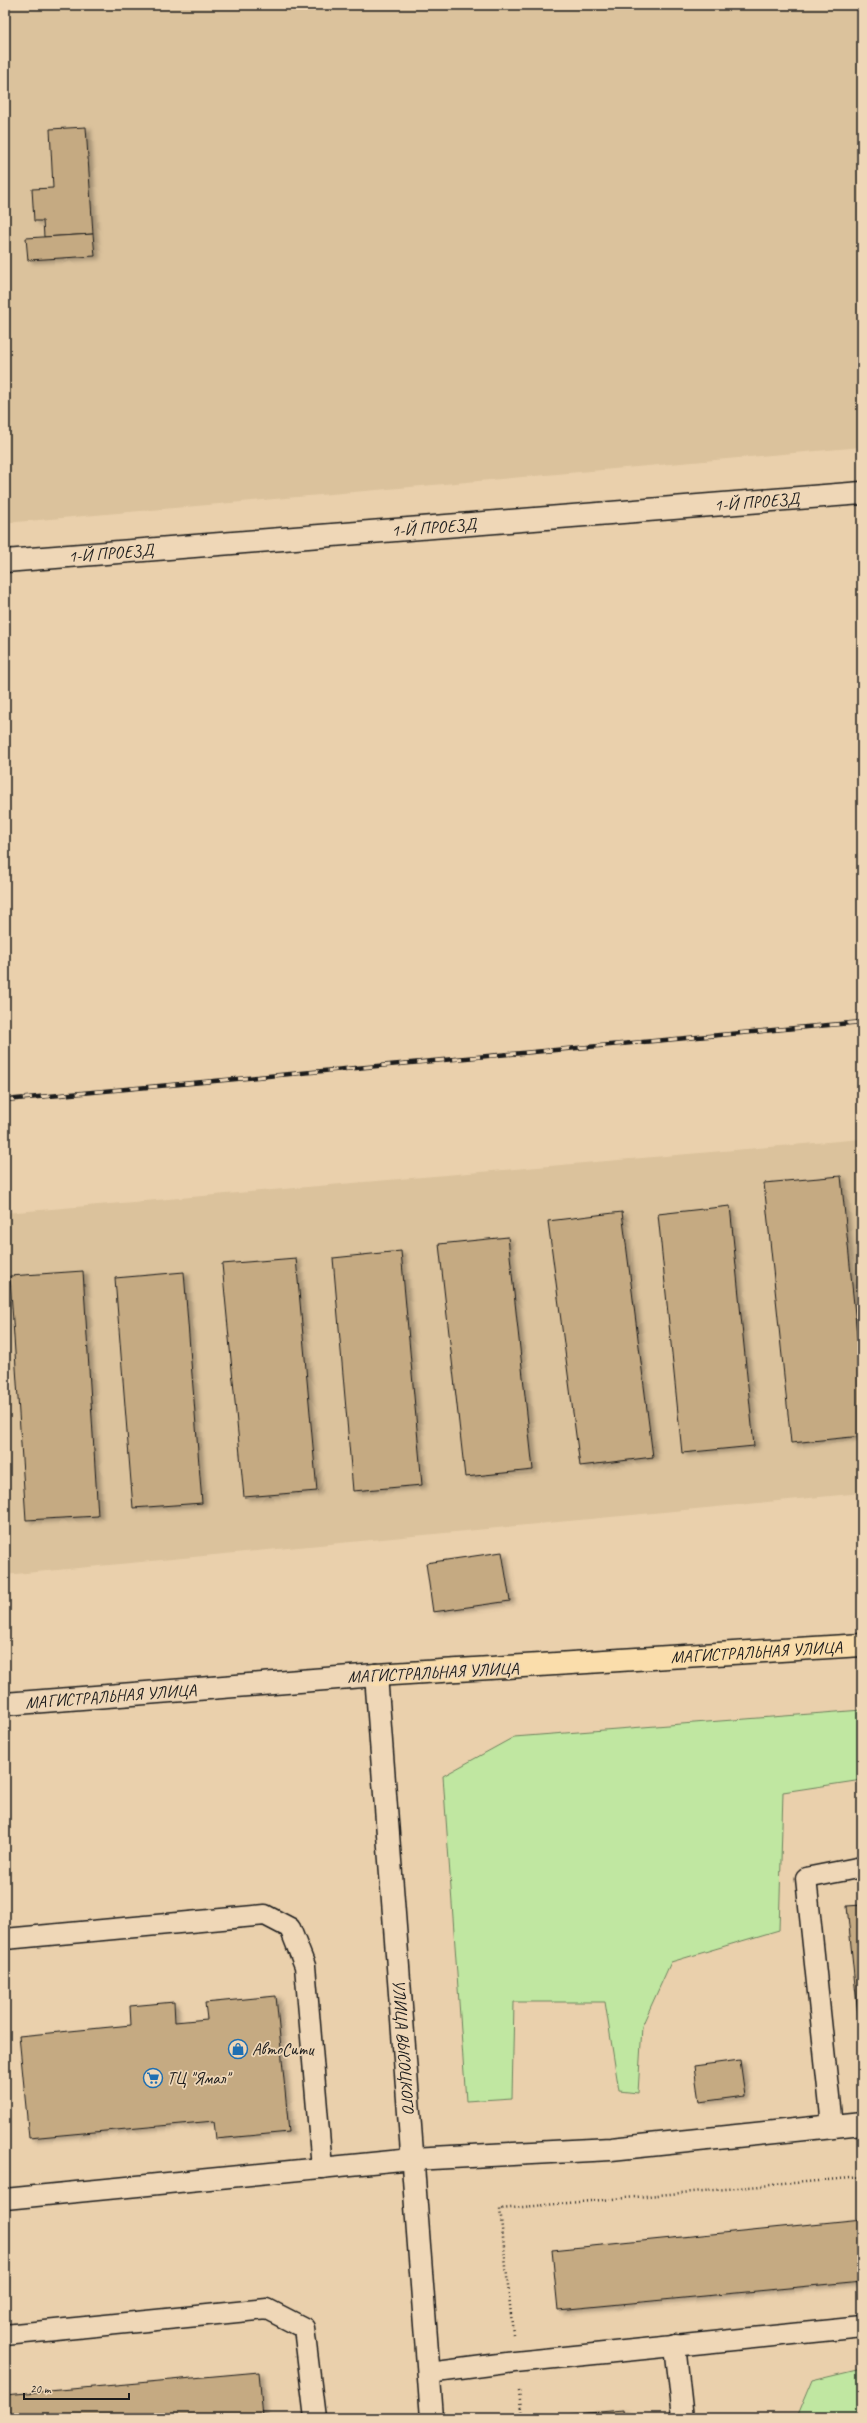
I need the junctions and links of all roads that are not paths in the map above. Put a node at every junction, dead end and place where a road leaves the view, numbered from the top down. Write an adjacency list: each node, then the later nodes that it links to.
1 (862, 493): 2 (street, 1-Й ПРОЕЗД)
2 (5, 561)
3 (862, 1644): 4 (main road, МАГИСТРАЛЬНАЯ УЛИЦА)
4 (376, 1675): 5 (street, МАГИСТРАЛЬНАЯ УЛИЦА); 10 (street, УЛИЦА ВЫСОЦКОГО)
5 (5, 1704)
6 (862, 1867): 9 (lane)
7 (5, 1939): 11 (lane)
8 (862, 2123): 9 (street)
9 (832, 2126): 10 (street)
10 (412, 2159): 11 (lane); 16 (street, УЛИЦА ВЫСОЦКОГО)
11 (322, 2168): 12 (lane)
12 (5, 2199)
13 (862, 2327): 15 (lane)
14 (5, 2335): 17 (lane)
15 (675, 2345): 16 (lane); 19 (lane)
16 (429, 2373): 18 (street, УЛИЦА ВЫСОЦКОГО)
17 (315, 2418)
18 (432, 2418)
19 (683, 2418)

